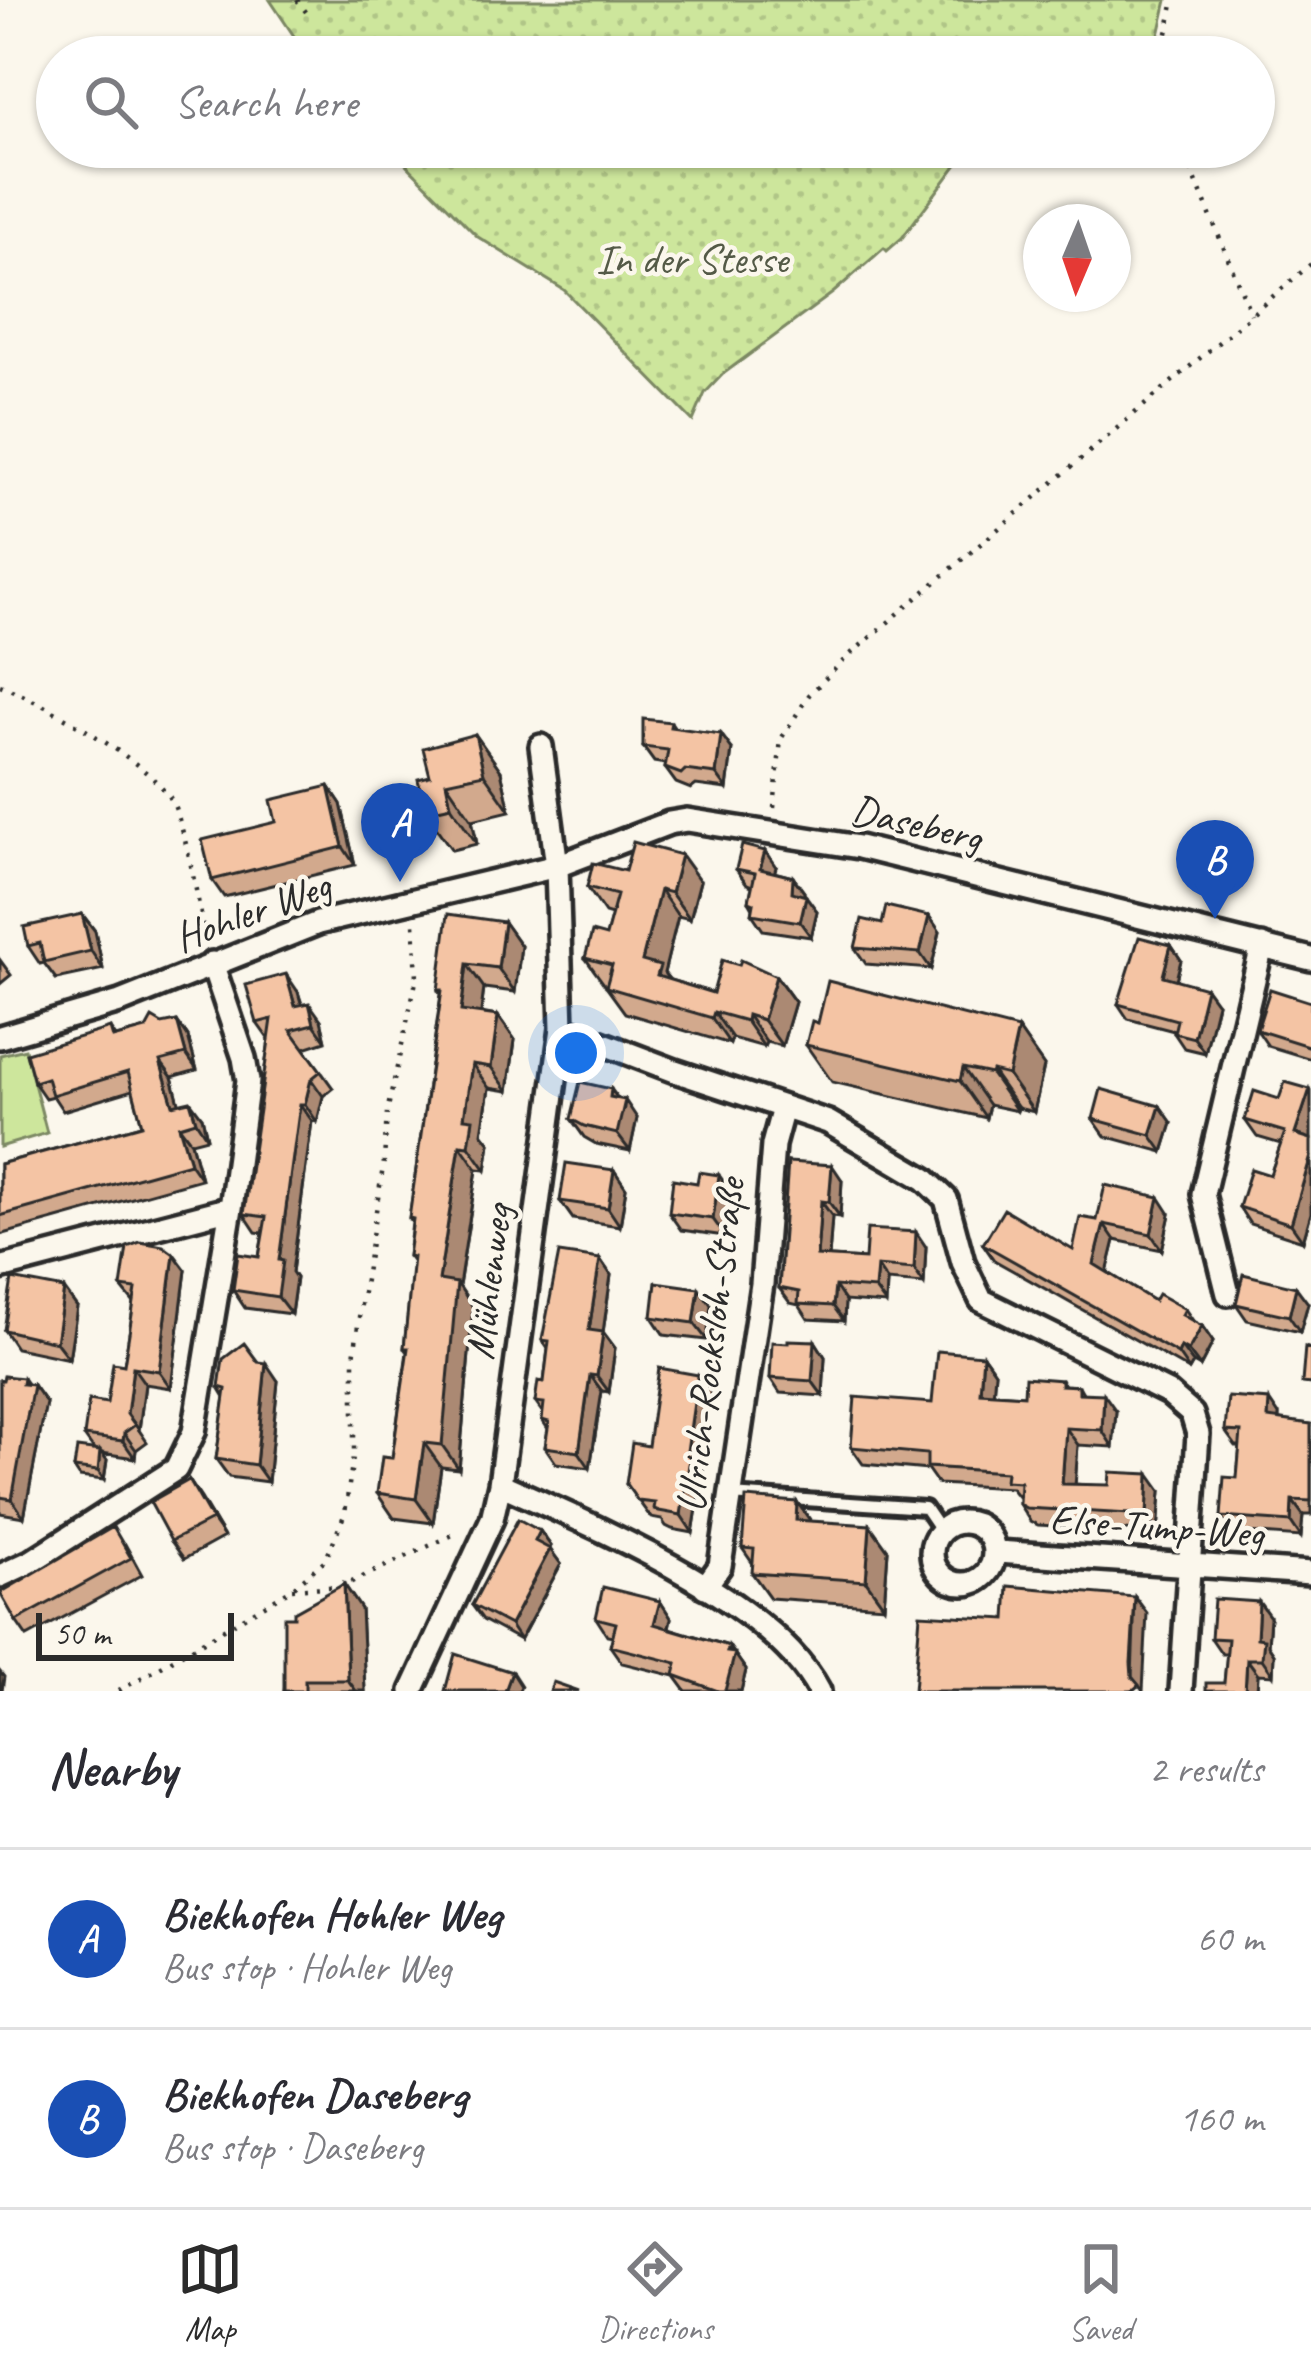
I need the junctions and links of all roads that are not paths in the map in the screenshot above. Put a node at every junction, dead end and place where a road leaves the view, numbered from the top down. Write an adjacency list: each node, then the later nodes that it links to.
1 (541, 746): 2 (street)
2 (557, 866): 3 (street, Daseberg); 5 (street, Hohler Weg); 6 (street, Mühlenweg)
3 (1262, 946): 4 (street, Daseberg); 11 (street)
4 (1311, 959)
5 (212, 963): 7 (street, Hohler Weg); 9 (street)
6 (562, 1028): 8 (street); 12 (street, Mühlenweg)
7 (0, 1037)
8 (783, 1108): 13 (street, Ulrich-Rocksloh-Straße); 16 (street)
9 (231, 1208): 10 (street); 18 (street)
10 (0, 1268)
11 (1228, 1294)
12 (500, 1484): 19 (street); 20 (street, Mühlenweg)
13 (730, 1495): 14 (lane); 19 (street, Ulrich-Rocksloh-Straße)
14 (940, 1530): 15 (street, Else-Tump-Weg); 15 (street, Else-Tump-Weg)
15 (997, 1552): 16 (street, Else-Tump-Weg)
16 (1189, 1566): 17 (street, Else-Tump-Weg); 22 (street)
17 (1311, 1573)
18 (0, 1576)
19 (705, 1587): 21 (street)
20 (412, 1691)
21 (819, 1691)
22 (1181, 1691)

